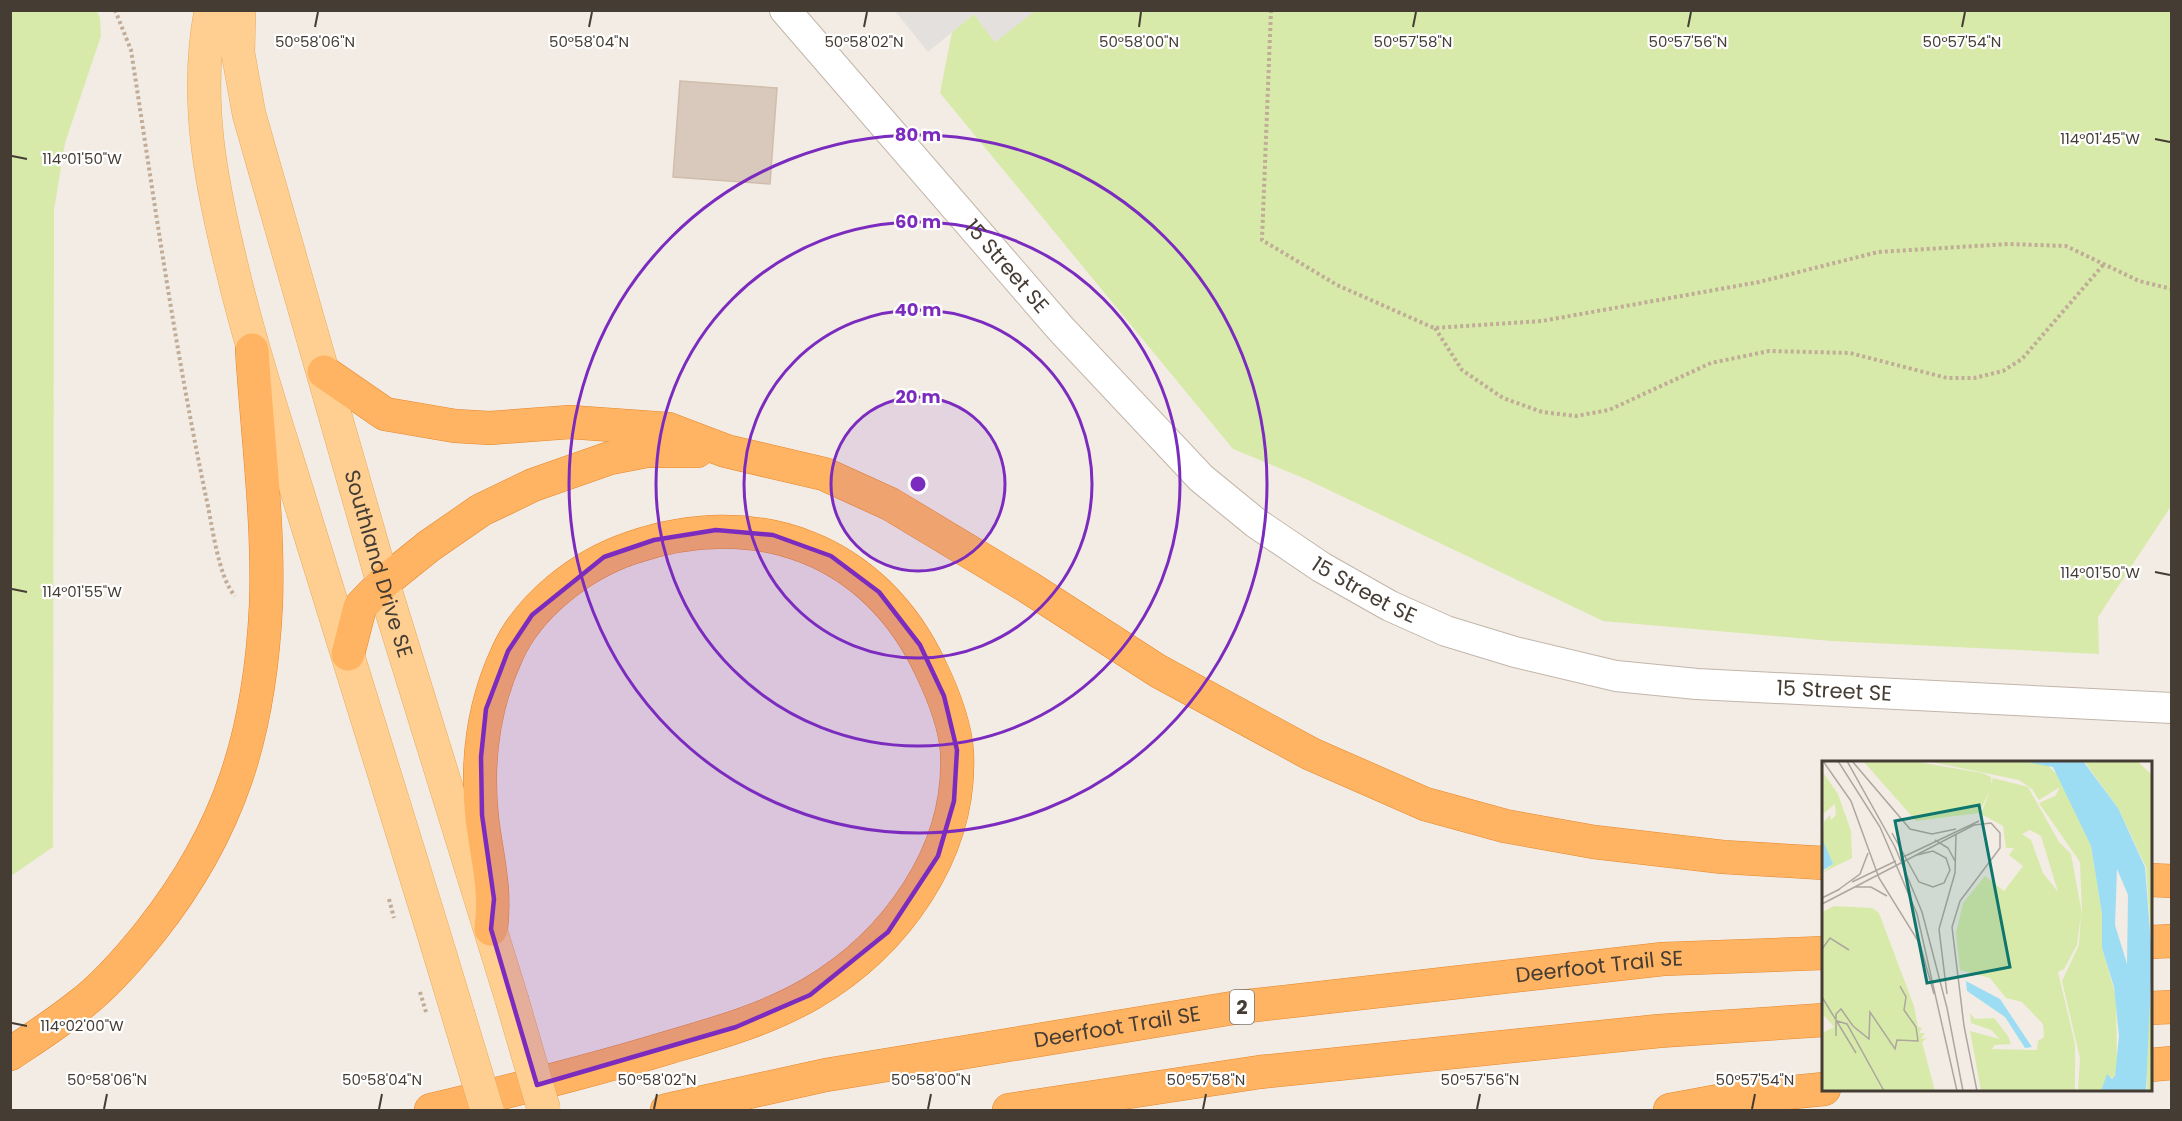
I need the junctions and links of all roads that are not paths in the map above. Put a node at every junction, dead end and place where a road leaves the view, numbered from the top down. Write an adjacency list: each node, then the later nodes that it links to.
1 (211, 10): 4 (main road)
2 (238, 10): 5 (main road, Southland Drive SE)
3 (784, 10): 9 (street, 15 Street SE)
4 (252, 350): 8 (main road); 20 (highway)
5 (324, 372): 6 (highway); 7 (main road, Southland Drive SE)
6 (726, 451): 7 (highway); 10 (highway)
7 (383, 583): 8 (highway); 13 (main road, Southland Drive SE)
8 (348, 654): 25 (main road, bridge)
9 (2172, 708)
10 (1822, 864)
11 (2152, 880): 12 (highway)
12 (2172, 881)
13 (491, 929): 24 (highway); 26 (main road, Southland Drive SE, bridge)
14 (2172, 941): 15 (highway)
15 (2152, 942)
16 (1822, 953): 27 (highway, Deerfoot Trail SE / 2)
17 (2172, 1007): 18 (highway)
18 (2152, 1008)
19 (1822, 1020): 28 (highway)
20 (10, 1054)
21 (2172, 1063): 22 (highway)
22 (2152, 1065)
23 (1822, 1089): 29 (highway)
24 (430, 1110)
25 (487, 1110)
26 (544, 1110)
27 (667, 1110)
28 (1010, 1110)
29 (1670, 1110)

